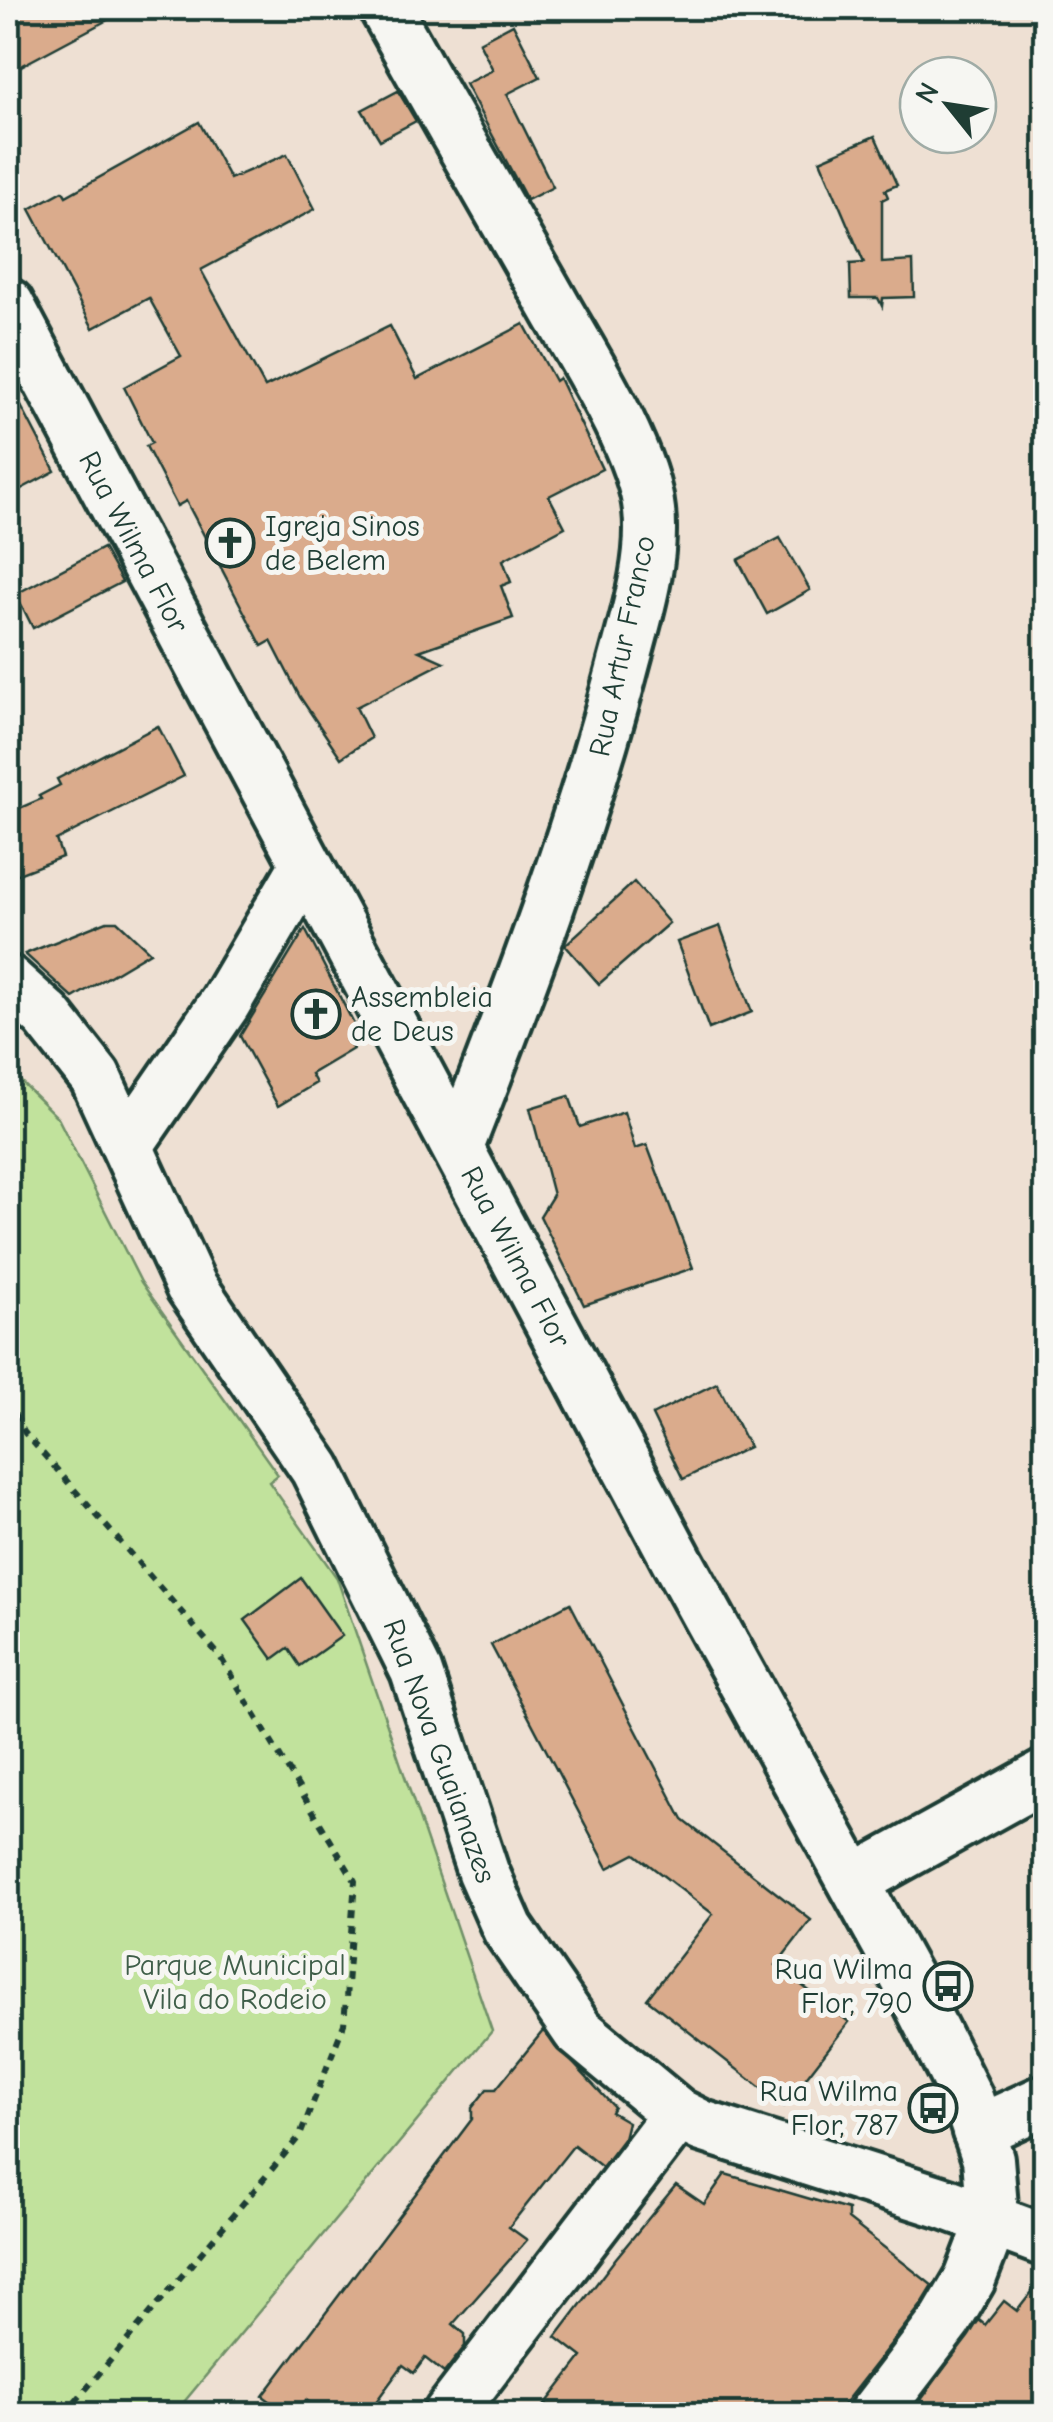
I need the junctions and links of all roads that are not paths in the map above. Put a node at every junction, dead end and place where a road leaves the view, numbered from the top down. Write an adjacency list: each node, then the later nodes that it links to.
1 (385, 8): 6 (street, Rua Artur Franco)
2 (8, 304): 3 (street, Rua Wilma Flor)
3 (306, 865): 5 (street); 6 (street, Rua Wilma Flor)
4 (8, 981): 5 (street, Rua Nova Guaianazes)
5 (127, 1146): 10 (street, Rua Nova Guaianazes)
6 (458, 1147): 8 (street, Rua Wilma Flor)
7 (1046, 1775): 8 (street)
8 (854, 1881): 11 (street, Rua Wilma Flor)
9 (1046, 2100): 11 (street)
10 (678, 2114): 12 (street, Rua Nova Guaianazes); 14 (street)
11 (978, 2131): 12 (street, Rua Wilma Flor)
12 (993, 2219): 13 (street, Rua Nova Guaianazes); 15 (street)
13 (1046, 2241)
14 (449, 2414)
15 (874, 2414)

